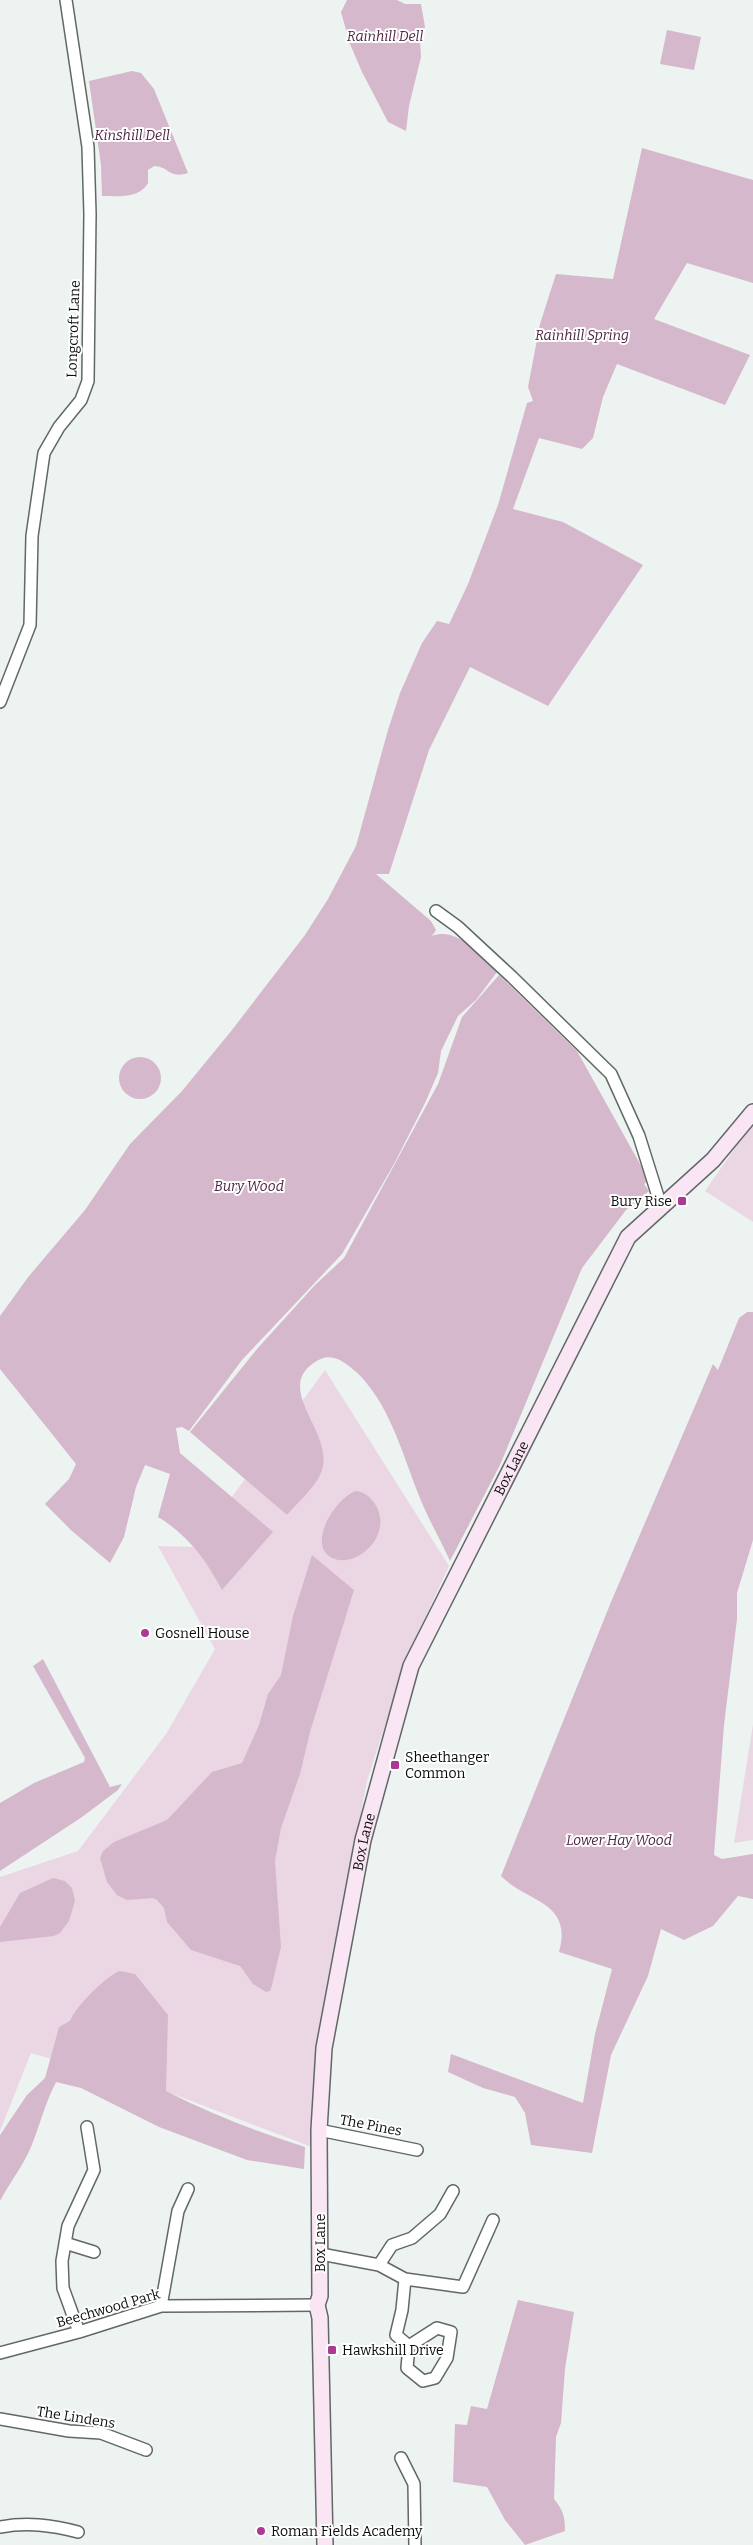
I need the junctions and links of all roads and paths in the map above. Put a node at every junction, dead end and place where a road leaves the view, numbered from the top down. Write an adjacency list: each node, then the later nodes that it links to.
1 (66, 0): 2 (street, Longcroft Lane)
2 (0, 702)
3 (436, 911): 5 (street)
4 (753, 1112): 5 (main road, Box Lane)
5 (661, 1206): 7 (main road, Box Lane)
6 (87, 2127): 12 (street)
7 (319, 2130): 8 (street, The Pines); 14 (main road, Box Lane)
8 (417, 2150)
9 (188, 2189): 18 (street)
10 (452, 2191): 15 (street)
11 (493, 2220): 16 (street)
12 (65, 2243): 13 (street); 19 (street)
13 (94, 2252)
14 (320, 2254): 15 (street); 17 (main road, Box Lane)
15 (379, 2265): 16 (street)
16 (405, 2279): 20 (street)
17 (317, 2305): 18 (street, Beechwood Park); 27 (main road, Box Lane)
18 (161, 2306): 19 (street, Beechwood Park)
19 (79, 2332): 21 (street, Beechwood Park)
20 (409, 2346): 20 (street)
21 (0, 2353)
22 (0, 2419): 23 (street, The Lindens)
23 (146, 2450)
24 (401, 2458): 28 (street)
25 (0, 2527): 26 (street)
26 (78, 2532)
27 (324, 2545)
28 (415, 2545)

